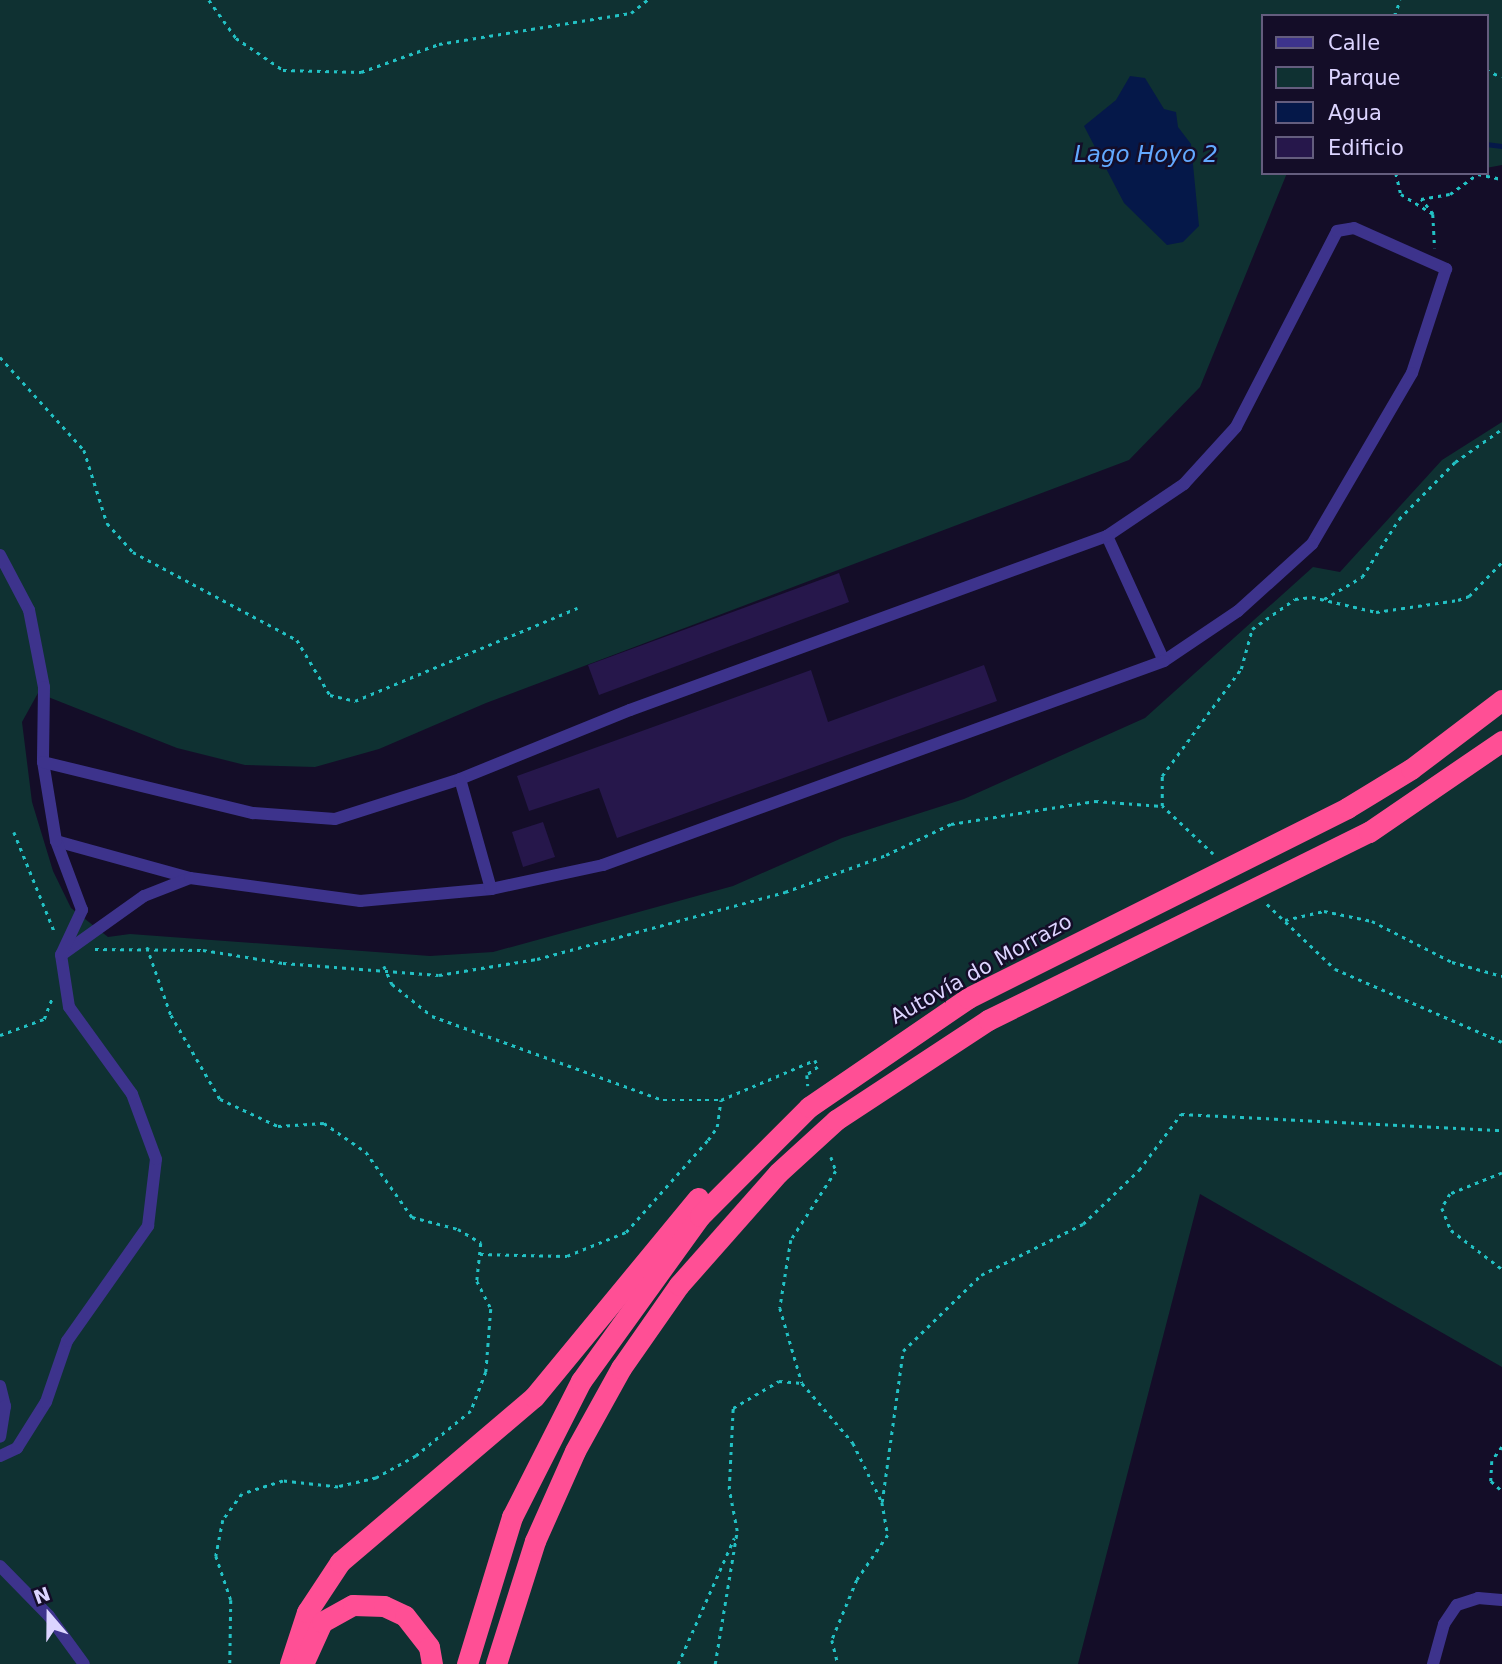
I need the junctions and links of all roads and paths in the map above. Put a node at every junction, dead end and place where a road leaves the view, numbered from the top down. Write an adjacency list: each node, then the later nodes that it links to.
1 (209, 0): 2 (path)
2 (647, 0)
3 (1400, 0): 4 (path)
4 (1396, 9): 5 (path); 6 (path)
5 (1395, 14)
6 (1400, 14)
7 (1396, 175): 11 (path)
8 (1477, 175): 11 (path)
9 (1483, 175): 10 (path)
10 (1502, 179)
11 (1433, 214): 12 (path)
12 (1434, 259): 15 (street); 20 (street)
13 (0, 357): 19 (path)
14 (1502, 429): 18 (path)
15 (1107, 536): 20 (street); 24 (street)
16 (0, 555): 23 (street)
17 (1502, 562): 18 (path)
18 (1324, 599): 25 (path)
19 (577, 608)
20 (1164, 661): 30 (street)
21 (1502, 700): 40 (highway, Autovía do Morrazo)
22 (1502, 741): 63 (highway)
23 (43, 762): 24 (street); 27 (street)
24 (460, 779): 30 (street)
25 (1162, 807): 28 (path); 35 (path)
26 (14, 832): 34 (path)
27 (56, 841): 29 (street); 34 (street)
28 (1199, 841)
29 (190, 877): 30 (street); 34 (street)
30 (491, 889)
31 (1275, 911): 32 (path)
32 (1285, 920): 36 (path); 39 (path)
33 (147, 947): 34 (path); 35 (path); 45 (path)
34 (63, 951): 37 (street)
35 (384, 967): 41 (path)
36 (1502, 976)
37 (67, 993): 38 (path); 51 (street)
38 (0, 1035)
39 (1502, 1042)
40 (806, 1099): 41 (path); 59 (highway); 62 (highway, Autovía do Morrazo)
41 (721, 1100): 45 (path)
42 (1502, 1130): 53 (path)
43 (831, 1157): 47 (path)
44 (1502, 1174): 46 (path)
45 (480, 1254): 58 (path)
46 (1502, 1269)
47 (802, 1383): 53 (path); 54 (path)
48 (0, 1386): 49 (street)
49 (0, 1437)
50 (1502, 1447): 52 (path)
51 (0, 1456)
52 (1502, 1491)
53 (882, 1502): 66 (path)
54 (737, 1531): 64 (path); 65 (path)
55 (0, 1566): 57 (street)
56 (1502, 1600): 67 (street)
57 (84, 1664)
58 (230, 1664)
59 (290, 1664)
60 (303, 1664): 61 (highway)
61 (432, 1664)
62 (467, 1664)
63 (496, 1664)
64 (678, 1664)
65 (715, 1664)
66 (838, 1664)
67 (1433, 1664)

